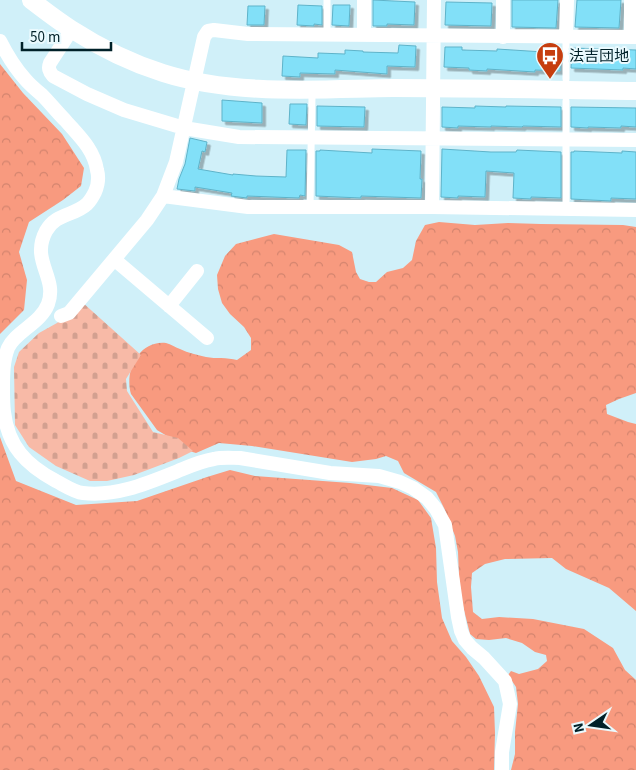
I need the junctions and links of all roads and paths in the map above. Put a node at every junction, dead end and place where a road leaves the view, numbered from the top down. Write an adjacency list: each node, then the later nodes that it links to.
1 (31, 0): 8 (street)
2 (327, 0): 9 (lane)
3 (364, 0): 10 (street)
4 (434, 0): 11 (street)
5 (503, 0): 12 (street)
6 (567, 0): 13 (street)
7 (632, 0): 14 (street)
8 (72, 29): 17 (street); 22 (street)
9 (326, 35): 10 (street); 17 (street)
10 (364, 35): 11 (street)
11 (434, 36): 12 (street); 18 (street)
12 (503, 36): 13 (street)
13 (566, 37): 14 (street); 16 (lane)
14 (634, 37)
15 (0, 42): 37 (street)
16 (566, 79)
17 (194, 80): 18 (street); 22 (street)
18 (433, 88): 19 (street); 24 (street)
19 (636, 91)
20 (312, 97): 23 (lane)
21 (566, 101): 25 (lane)
22 (184, 128): 23 (street); 27 (street)
23 (312, 138): 24 (street); 28 (lane)
24 (433, 139): 25 (street); 29 (street)
25 (566, 140): 26 (street); 30 (lane)
26 (636, 140)
27 (163, 196): 28 (street); 32 (street)
28 (310, 207): 29 (street)
29 (432, 207): 30 (street)
30 (566, 209): 31 (street)
31 (636, 210)
32 (115, 260): 34 (street); 35 (street)
33 (197, 271): 34 (street)
34 (169, 306): 36 (street)
35 (61, 316)
36 (207, 338)
37 (502, 770)

